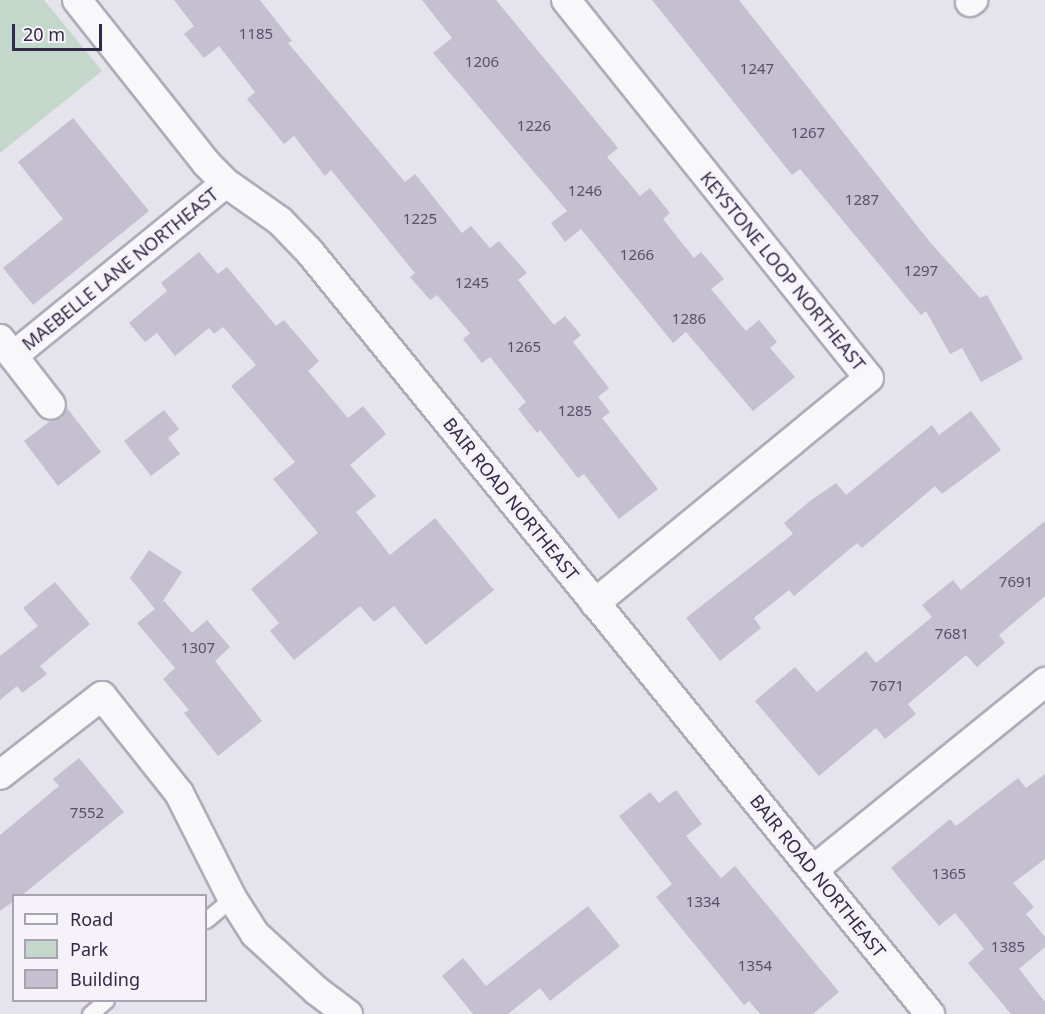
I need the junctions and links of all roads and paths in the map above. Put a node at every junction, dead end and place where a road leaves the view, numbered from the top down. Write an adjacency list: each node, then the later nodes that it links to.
1 (77, 0): 3 (street, BAIR ROAD NORTHEAST)
2 (566, 0): 6 (street, KEYSTONE LOOP NORTHEAST)
3 (226, 183): 4 (street, MAEBELLE LANE NORTHEAST); 6 (street, BAIR ROAD NORTHEAST)
4 (6, 347): 5 (street, MAEBELLE LANE NORTHEAST)
5 (51, 405)
6 (595, 603): 9 (street, BAIR ROAD NORTHEAST)
7 (1045, 682): 9 (street)
8 (0, 775): 10 (street)
9 (813, 870): 15 (street, BAIR ROAD NORTHEAST)
10 (232, 898): 11 (lane); 14 (street)
11 (207, 919)
12 (104, 1002): 13 (lane)
13 (90, 1014)
14 (348, 1014)
15 (930, 1014)

